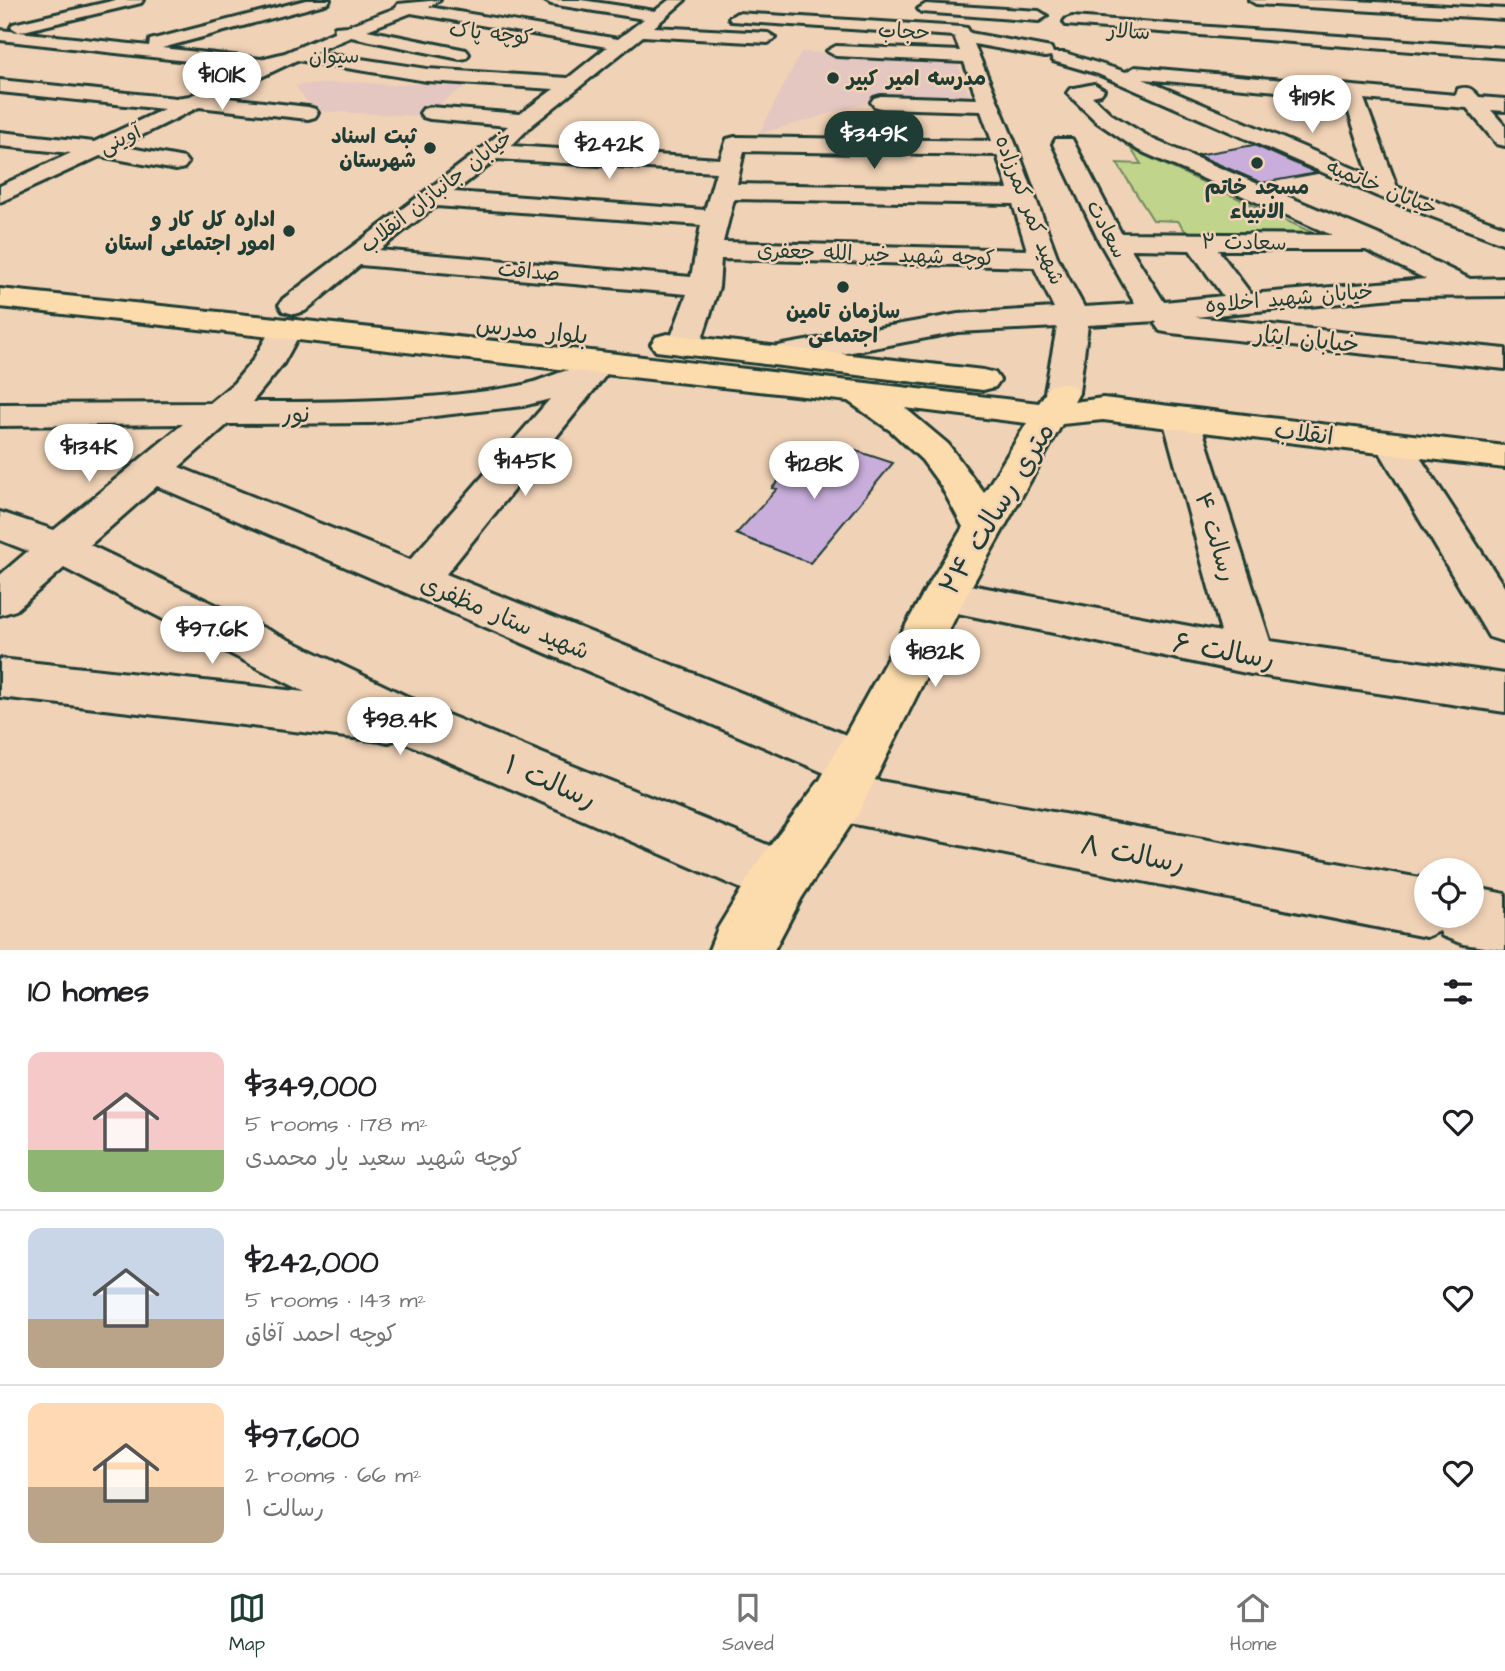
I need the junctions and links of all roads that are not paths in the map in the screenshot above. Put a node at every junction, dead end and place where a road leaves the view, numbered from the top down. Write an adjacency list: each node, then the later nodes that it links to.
1 (136, 0): 13 (street)
2 (323, 0): 30 (street)
3 (433, 0): 8 (street, آوینی)
4 (551, 0): 17 (street)
5 (678, 0): 17 (street, خیابان جانبازان انقلاب)
6 (1256, 0): 11 (street)
7 (378, 2): 8 (street)
8 (407, 4): 20 (street, آوینی); 27 (street)
9 (48, 5): 13 (street)
10 (772, 5): 16 (street)
11 (1389, 5): 14 (street); 18 (street)
12 (904, 8): 23 (street)
13 (81, 12): 22 (street)
14 (1483, 13): 15 (street); 31 (street)
15 (1505, 14)
16 (723, 18): 17 (street); 26 (street)
17 (651, 22): 24 (street); 27 (street, خیابان جانبازان انقلاب)
18 (1409, 27): 21 (street); 29 (street)
19 (115, 29): 25 (street)
20 (342, 30): 32 (street, آوینی); 34 (street, کوچه پاک); 36 (street, آوینی)
21 (1074, 30): 23 (street); 29 (street); 38 (street, خیابان خاتمیه); 39 (street)
22 (0, 33): 25 (street)
23 (1046, 34): 26 (street); 38 (street, خیابان خاتمیه)
24 (785, 39)
25 (71, 42): 30 (street); 33 (street)
26 (965, 42): 28 (street, حجاب); 55 (street, شهید کمر کمرزاده)
27 (623, 45): 41 (street, خیابان جانبازان انقلاب)
28 (830, 46)
29 (1426, 47): 31 (street); 39 (street)
30 (135, 50): 36 (street)
31 (1505, 50)
32 (297, 55): 36 (street); 42 (street); 43 (street, آوینی)
33 (39, 56)
34 (483, 57)
35 (1226, 58): 46 (street)
36 (261, 64): 54 (street, آوینی)
37 (1272, 69): 48 (street)
38 (1102, 71): 46 (street); 52 (street, خیابان خاتمیه); 59 (street)
39 (1446, 71): 40 (street); 53 (street)
40 (1505, 71)
41 (574, 73): 42 (street); 60 (street, خیابان جانبازان انقلاب)
42 (427, 75): 45 (street, سیوان)
43 (241, 80): 44 (street, سیوان); 50 (street, آوینی)
44 (291, 80)
45 (328, 80)
46 (1240, 82): 48 (street); 62 (street)
47 (0, 86): 54 (street)
48 (1286, 86): 49 (street)
49 (1352, 92): 53 (street); 72 (street)
50 (200, 101): 54 (street); 57 (street); 66 (street, آوینی)
51 (881, 102): 55 (street)
52 (1176, 102): 59 (street); 62 (street, خیابان خاتمیه)
53 (1474, 103): 56 (street); 61 (street)
54 (176, 104): 66 (street, آوینی)
55 (989, 105): 64 (street, شهید کمر کمرزاده)
56 (1505, 105)
57 (307, 113)
58 (430, 113): 60 (street)
59 (1124, 114): 65 (street)
60 (525, 121): 67 (street, خیابان جانبازان انقلاب)
61 (1500, 129)
62 (1261, 137): 68 (street); 72 (street, خیابان خاتمیه)
63 (0, 139): 66 (street)
64 (1028, 144): 65 (street); 70 (street); 74 (street, شهید کمر کمرزاده); 78 (street, سعادت)
65 (1146, 145): 68 (street)
66 (89, 149): 69 (street); 71 (street, آوینی); 73 (street, آوینی)
67 (492, 152): 70 (street); 75 (street, خیابان جانبازان انقلاب)
68 (1173, 155): 80 (street)
69 (176, 163)
70 (729, 167): 74 (street); 76 (street)
71 (0, 185)
72 (1386, 191): 77 (street, خیابان خاتمیه)
73 (0, 195)
74 (1023, 197): 83 (street, شهید کمر کمرزاده)
75 (429, 198): 76 (street); 82 (street, خیابان جانبازان انقلاب)
76 (718, 219): 81 (street)
77 (1505, 236)
78 (1112, 241): 79 (street, سعادت ۲); 90 (street, سعادت)
79 (1198, 242): 80 (street, سعادت ۲); 89 (street)
80 (1376, 244): 85 (street)
81 (708, 250): 83 (street, کوچه شهید خیر الله جعفری); 86 (street)
82 (354, 256): 86 (street, صداقت); 92 (street, خیابان جانبازان انقلاب)
83 (1044, 259): 93 (street, شهید کمر کمرزاده)
84 (0, 276): 92 (main road, بلوار مدرس)
85 (1465, 286): 87 (street, خیابان شهید اخلاوه); 89 (street, خیابان شهید اخلاوه)
86 (704, 287): 95 (street)
87 (1505, 287)
88 (0, 298): 92 (main road, بلوار مدرس)
89 (1242, 302): 90 (street, خیابان شهید اخلاوه)
90 (1155, 312): 91 (street, خیابان شهید اخلاوه)
91 (1110, 314): 93 (street, خیابان شهید اخلاوه); 97 (street, خیابان ایثار)
92 (290, 317): 94 (main road, بلوار مدرس); 102 (street)
93 (1074, 317): 96 (street, خیابان شهید اخلاوه); 100 (street, شهید کمر کمرزاده)
94 (491, 338): 95 (main road, بلوار مدرس); 98 (main road, بلوار مدرس)
95 (684, 345): 96 (main road, بلوار مدرس)
96 (783, 355): 100 (main road, بلوار مدرس)
97 (1505, 359)
98 (594, 370): 99 (main road, بلوار مدرس); 102 (street, نور); 110 (street)
99 (851, 391): 100 (main road, بلوار مدرس); 108 (main road)
100 (1072, 405): 103 (main road, انقلاب); 108 (main road, ۲۴ متری رسالت)
101 (0, 415): 102 (street, نور)
102 (216, 415): 106 (street)
103 (1181, 419): 104 (main road, انقلاب); 114 (street, رسالت ۴)
104 (1393, 444): 105 (main road, انقلاب); 113 (street)
105 (1505, 457)
106 (153, 471): 109 (street); 110 (street, شهید ستار مظفری)
107 (0, 525): 109 (street, رسالت ۱)
108 (985, 529): 111 (main road, ۲۴ متری رسالت)
109 (60, 548): 112 (street); 117 (street, رسالت ۱)
110 (417, 580): 118 (street, شهید ستار مظفری)
111 (944, 596): 114 (street, رسالت ۶); 118 (main road, ۲۴ متری رسالت)
112 (0, 599)
113 (1505, 625)
114 (1251, 656): 116 (street, رسالت ۶)
115 (0, 678): 117 (street)
116 (1505, 694)
117 (415, 724): 119 (street, رسالت ۱)
118 (848, 780): 119 (main road, ۲۴ متری رسالت); 120 (street, رسالت ۸)
119 (781, 878): 123 (main road, ۲۴ متری رسالت)
120 (1414, 905)
121 (1484, 919): 122 (street)
122 (1505, 923)
123 (740, 950)

